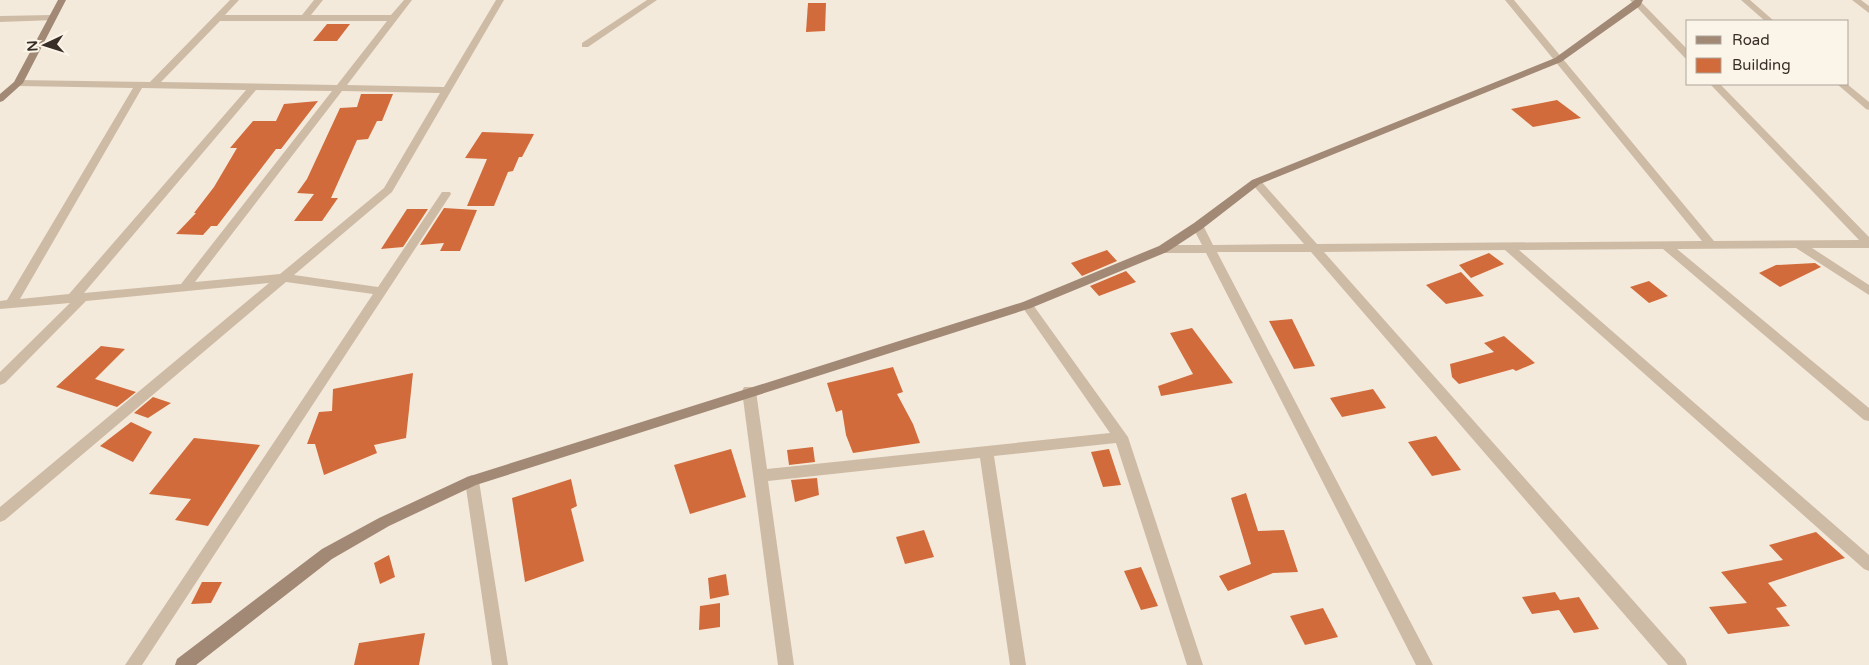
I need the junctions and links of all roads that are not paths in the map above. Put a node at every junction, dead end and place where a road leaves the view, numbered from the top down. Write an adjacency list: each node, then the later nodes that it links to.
1 (62, 0): 12 (street)
2 (235, 0): 13 (street)
3 (319, 0): 14 (street)
4 (408, 0): 15 (street)
5 (500, 0): 28 (street)
6 (653, 0): 18 (street)
7 (1508, 0): 20 (street)
8 (1745, 0): 17 (street)
9 (1856, 0): 11 (street)
10 (1637, 1): 19 (street); 20 (street)
11 (1869, 10)
12 (52, 18): 16 (street); 21 (street)
13 (218, 18): 14 (street); 23 (street)
14 (304, 18): 15 (street)
15 (394, 18): 27 (street)
16 (0, 19)
17 (1769, 20)
18 (585, 45)
19 (1686, 54)
20 (1558, 60): 31 (street); 37 (street)
21 (18, 83): 22 (street); 29 (street)
22 (139, 85): 23 (street); 47 (street)
23 (153, 85): 26 (street)
24 (1715, 85): 35 (street)
25 (1843, 85): 30 (street)
26 (252, 87): 27 (street); 46 (street)
27 (339, 89): 28 (street); 43 (street)
28 (446, 90): 42 (street)
29 (0, 99)
30 (1869, 107)
31 (1256, 182): 33 (street); 39 (street)
32 (446, 194): 45 (street)
33 (1198, 226): 40 (street); 41 (street)
34 (1798, 244): 35 (street); 37 (street); 44 (street)
35 (1869, 244)
36 (1665, 245): 37 (street); 38 (street); 51 (street)
37 (1711, 245)
38 (1508, 246): 39 (street); 57 (street)
39 (1314, 248): 41 (street); 65 (street)
40 (1163, 249): 41 (street); 48 (street)
41 (1210, 249): 64 (street)
42 (283, 278): 43 (street); 45 (street); 56 (street)
43 (184, 288): 46 (street)
44 (1869, 290)
45 (380, 291): 58 (street)
46 (78, 298): 47 (street); 49 (street)
47 (5, 304)
48 (1027, 305): 50 (street); 52 (street)
49 (0, 380)
50 (749, 392): 54 (street); 55 (street)
51 (1869, 416)
52 (1121, 437): 53 (street); 63 (street)
53 (986, 452): 54 (street); 62 (street)
54 (760, 476): 61 (street)
55 (472, 481): 59 (street); 60 (street)
56 (0, 516)
57 (1869, 564)
58 (133, 665)
59 (184, 665)
60 (500, 665)
61 (786, 665)
62 (1018, 665)
63 (1195, 665)
64 (1426, 665)
65 (1679, 665)

